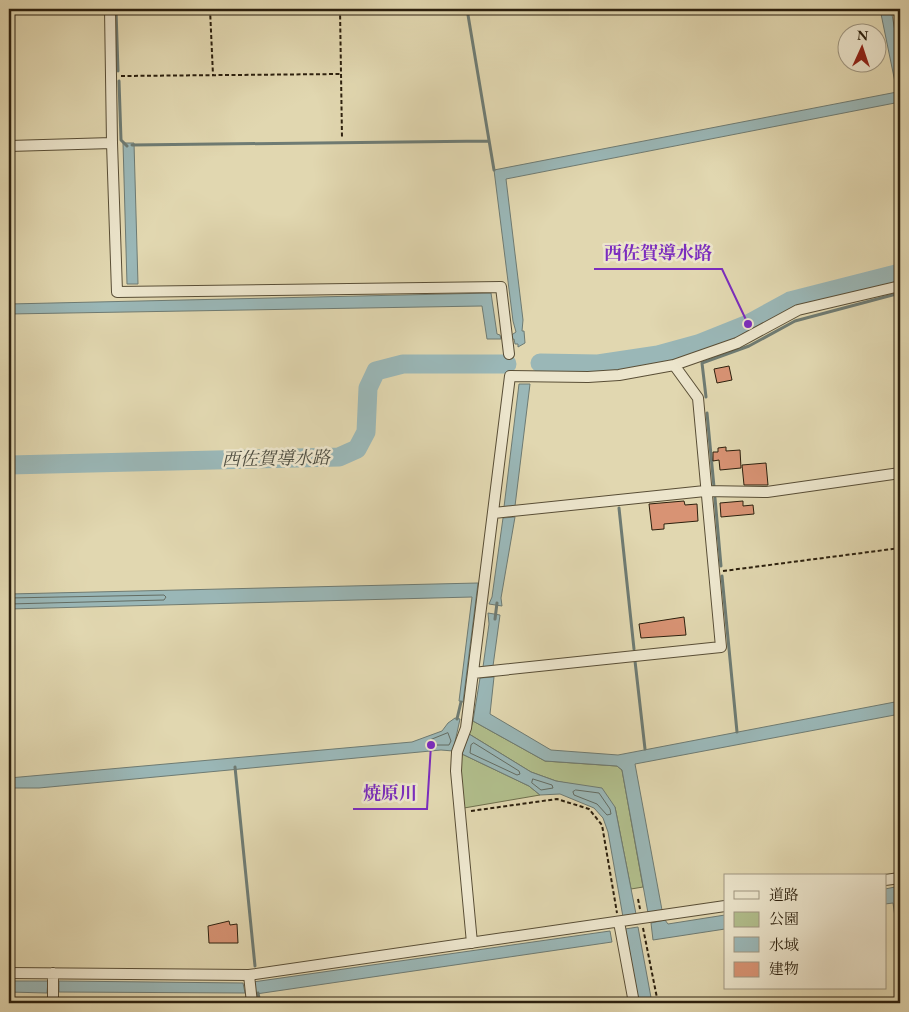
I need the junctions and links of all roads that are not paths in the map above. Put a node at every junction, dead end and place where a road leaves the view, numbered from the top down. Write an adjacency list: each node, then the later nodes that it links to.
1 (110, 9): 2 (street)
2 (112, 143): 3 (street); 5 (street)
3 (9, 146)
4 (900, 286): 6 (street)
5 (509, 354)
6 (674, 365): 8 (street); 9 (street)
7 (900, 473): 8 (street)
8 (705, 491): 9 (street); 10 (street)
9 (504, 512): 10 (street)
10 (483, 671): 15 (street)
11 (900, 878): 12 (street)
12 (886, 880)
13 (724, 906): 14 (street)
14 (619, 922): 15 (street); 21 (street)
15 (472, 943): 18 (street)
16 (9, 973): 17 (street)
17 (53, 973): 18 (street); 19 (street)
18 (249, 975): 20 (street)
19 (53, 1001)
20 (252, 1003)
21 (634, 1003)

